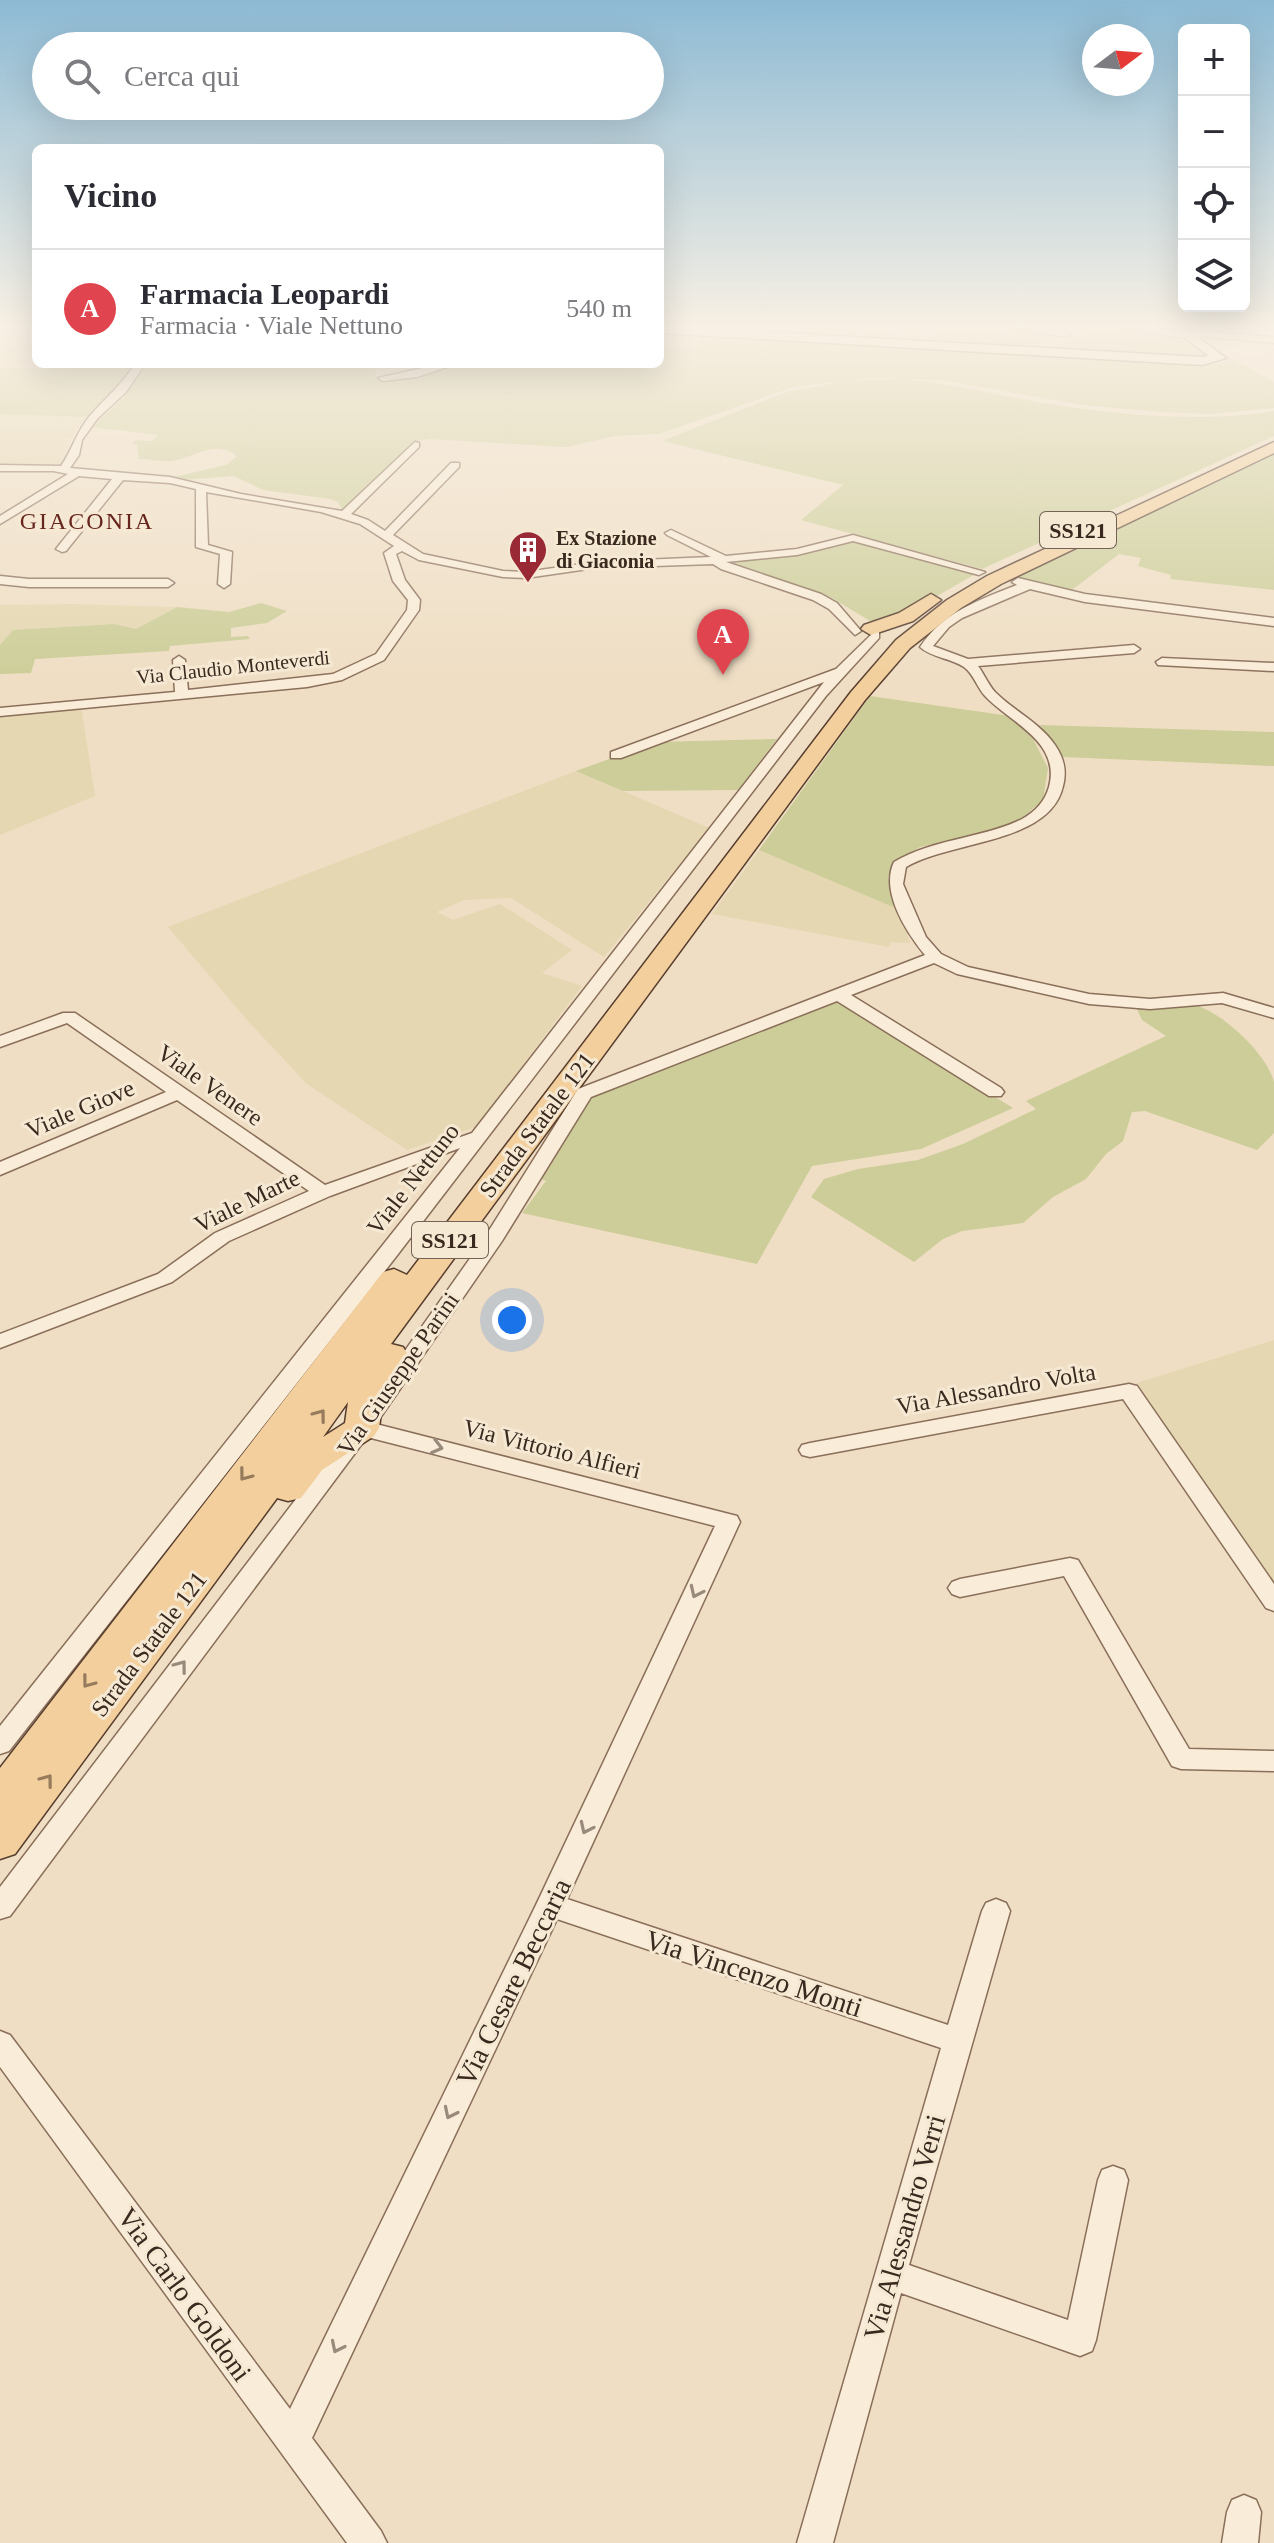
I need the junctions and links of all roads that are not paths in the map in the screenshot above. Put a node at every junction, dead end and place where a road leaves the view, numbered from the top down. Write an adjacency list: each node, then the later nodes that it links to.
1 (76, 445): 7 (street)
2 (415, 445): 11 (street)
3 (1264, 445): 25 (main road, SS121)
4 (1274, 447): 25 (main road, SS121)
5 (455, 465): 14 (street)
6 (0, 468): 7 (street)
7 (64, 469): 8 (street)
8 (77, 473): 9 (street); 12 (street)
9 (120, 476): 10 (street); 16 (street)
10 (201, 487): 11 (street); 22 (street)
11 (344, 515): 14 (street)
12 (0, 521)
13 (671, 533): 17 (street)
14 (388, 534): 15 (street)
15 (401, 547): 17 (street); 32 (street, Via Claudio Monteverdi)
16 (62, 549)
17 (721, 560): 18 (street); 25 (street)
18 (979, 572)
19 (1006, 579): 23 (street)
20 (0, 580): 21 (street)
21 (168, 583)
22 (224, 584)
23 (1029, 585): 24 (street); 25 (street)
24 (1274, 622)
25 (877, 637): 29 (street); 31 (main road, Strada Statale 121 / SS121); 44 (main road, Strada Statale 121 / SS121)
26 (1134, 649): 29 (street)
27 (179, 660): 32 (street)
28 (1162, 662): 30 (street)
29 (969, 663): 35 (street)
30 (1274, 667)
31 (841, 683): 34 (street); 41 (street, Viale Nettuno); 54 (main road, Strada Statale 121 / SS121, one-way to 54)
32 (182, 694): 33 (street, Via Claudio Monteverdi)
33 (0, 712)
34 (616, 755)
35 (935, 957): 36 (street, Via Giuseppe Parini); 37 (street)
36 (838, 994): 40 (street); 46 (street, Via Giuseppe Parini)
37 (1274, 1013)
38 (0, 1042): 39 (street, Viale Venere)
39 (180, 1092): 42 (street, Viale Giove); 43 (street, Viale Venere)
40 (995, 1092)
41 (479, 1137): 43 (street, Viale Marte); 52 (street, Viale Nettuno)
42 (0, 1169)
43 (323, 1192): 45 (street, Viale Marte)
44 (474, 1208): 46 (main road); 50 (main road, Strada Statale 121 / SS121, one-way to 44)
45 (0, 1341)
46 (362, 1428): 48 (street, Via Vittorio Alfieri, one-way to 48); 50 (main road); 57 (street, Via Giuseppe Parini, one-way to 46)
47 (810, 1450): 51 (street, Via Alessandro Volta)
48 (729, 1522): 56 (street, Via Cesare Beccaria, one-way to 56)
49 (960, 1588): 53 (street)
50 (186, 1595): 55 (main road, Strada Statale 121 / SS121, one-way to 50)
51 (1274, 1602)
52 (0, 1744)
53 (1274, 1761)
54 (0, 1799)
55 (0, 1842)
56 (550, 1905): 59 (street, Via Vincenzo Monti); 63 (street, Via Cesare Beccaria, one-way to 63)
57 (0, 1908)
58 (996, 1911): 59 (street, Via Alessandro Verri)
59 (958, 2041): 62 (street, Via Alessandro Verri)
60 (0, 2044): 63 (street, Via Carlo Goldoni)
61 (1113, 2180): 62 (street)
62 (890, 2274): 65 (street, Via Alessandro Verri)
63 (293, 2440): 64 (street, Via Carlo Goldoni)
64 (369, 2543)
65 (815, 2543)

